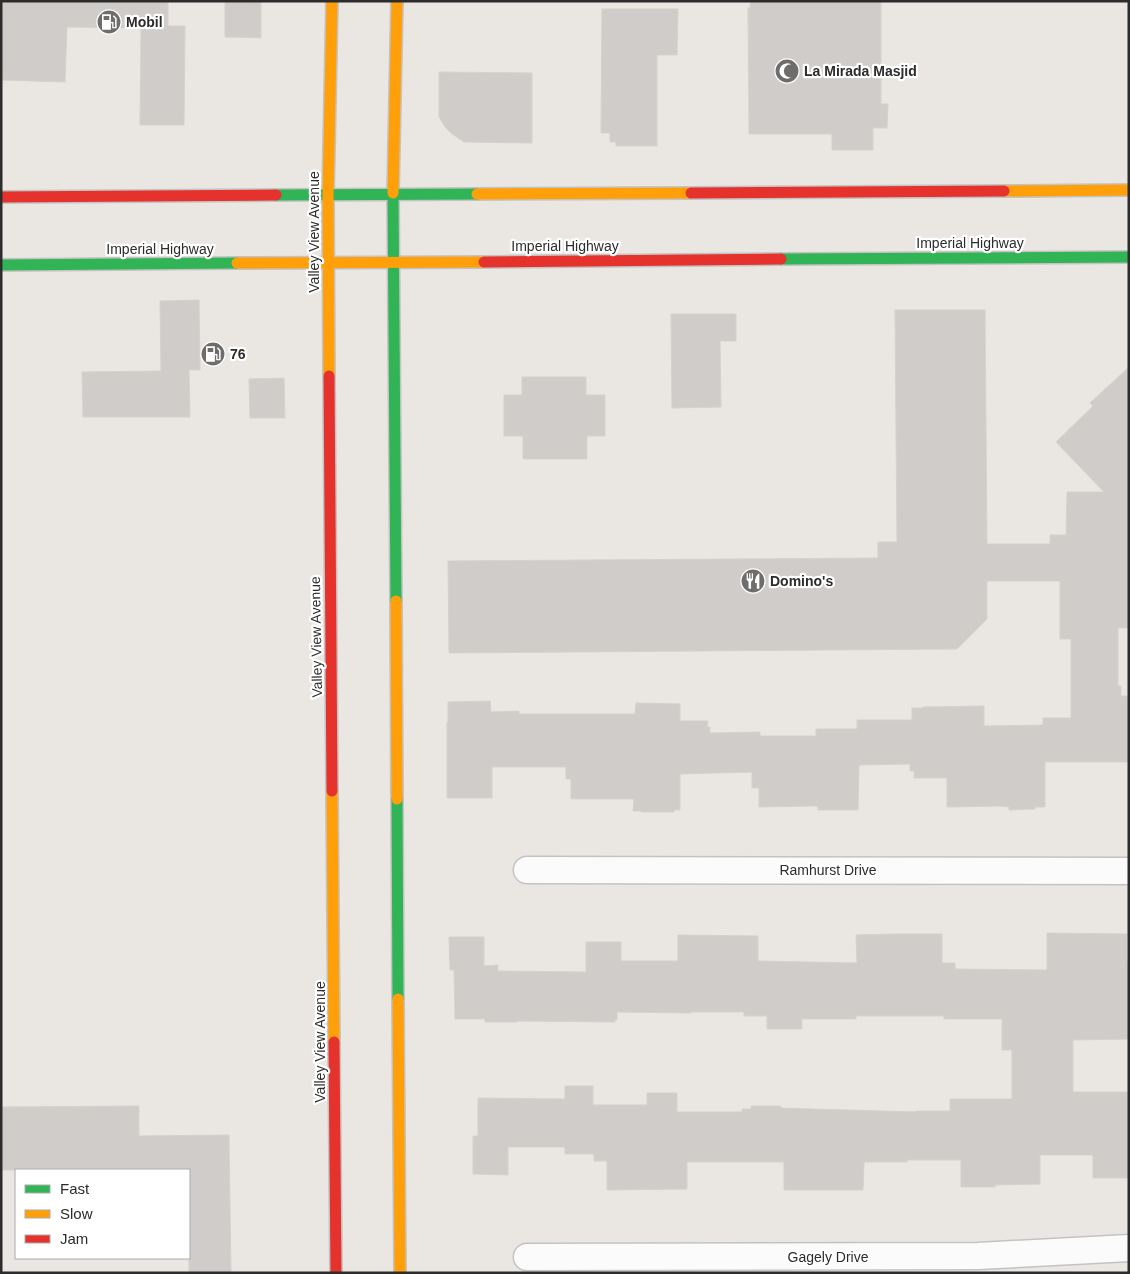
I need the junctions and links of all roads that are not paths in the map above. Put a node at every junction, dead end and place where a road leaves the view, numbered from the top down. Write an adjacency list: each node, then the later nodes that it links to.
1 (332, 1): 5 (main road, Valley View Avenue)
2 (397, 1): 4 (main road)
3 (1129, 190): 4 (main road)
4 (393, 194): 5 (main road); 8 (main road)
5 (328, 195): 6 (main road); 9 (main road, Valley View Avenue)
6 (1, 197)
7 (1129, 257): 8 (main road, Imperial Highway)
8 (393, 262): 9 (main road, Imperial Highway); 16 (main road)
9 (329, 263): 10 (main road, Imperial Highway); 15 (main road, Valley View Avenue)
10 (1, 265)
11 (528, 870): 12 (street, Ramhurst Drive)
12 (1129, 871)
13 (1129, 1248): 14 (street, Gagely Drive)
14 (527, 1257)
15 (336, 1273)
16 (400, 1273)

